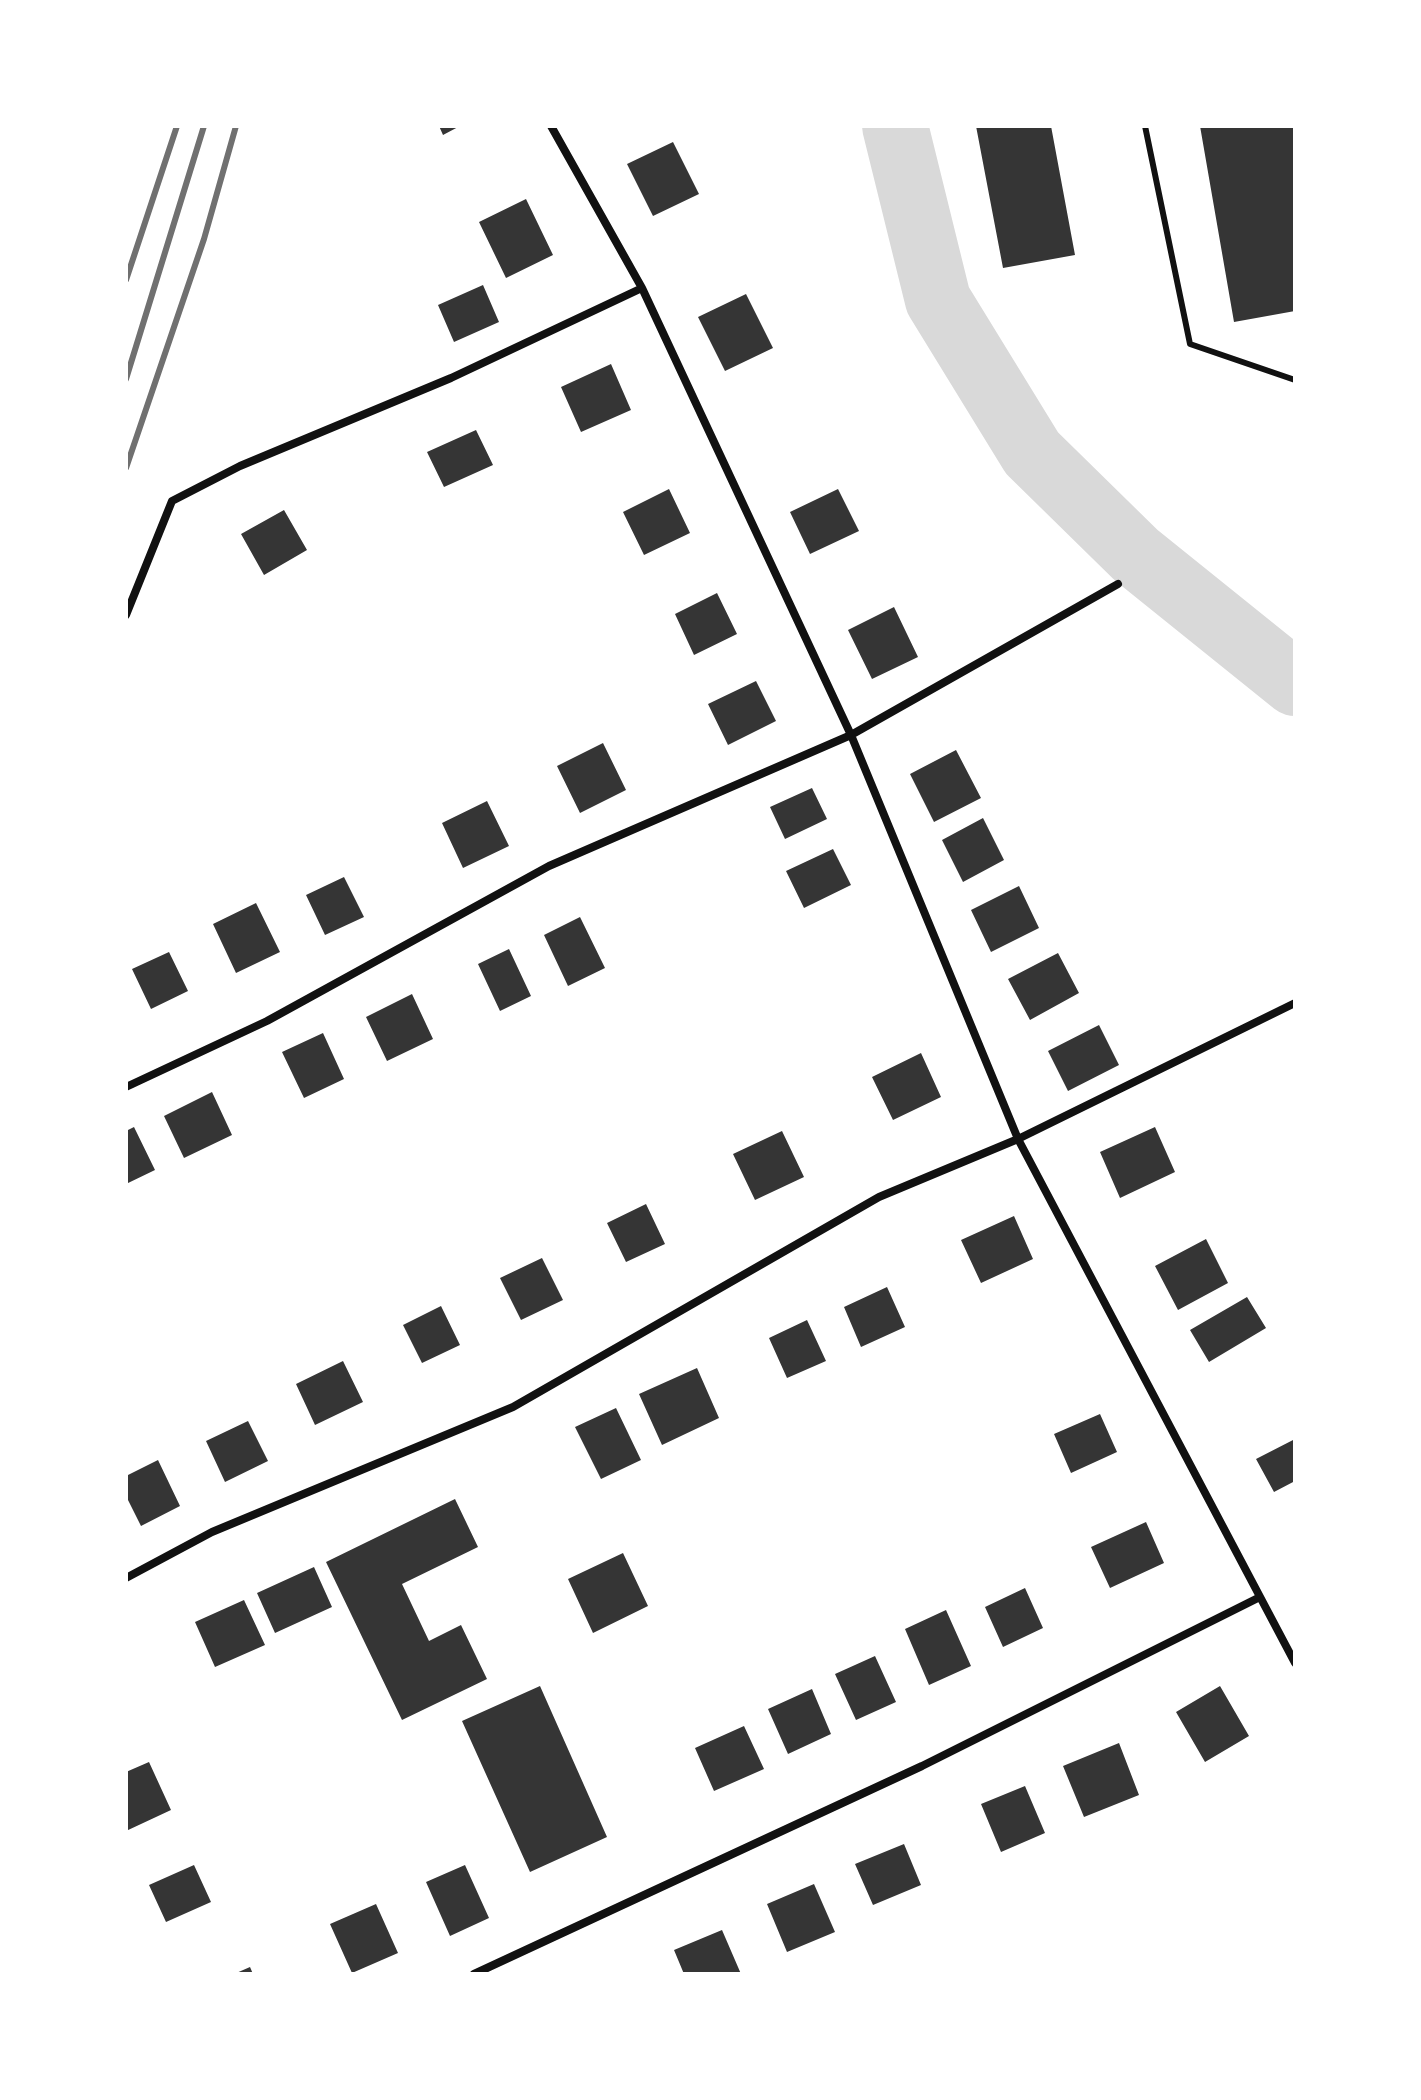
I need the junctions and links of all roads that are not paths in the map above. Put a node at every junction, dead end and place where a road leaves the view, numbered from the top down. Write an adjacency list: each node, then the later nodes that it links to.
1 (551, 126): 3 (street)
2 (1145, 126): 4 (lane)
3 (642, 288): 6 (street); 7 (street)
4 (1295, 380)
5 (1118, 584): 7 (street)
6 (126, 615)
7 (851, 735): 9 (street); 10 (street)
8 (1295, 1003): 10 (street)
9 (126, 1087)
10 (1018, 1139): 11 (street); 12 (street)
11 (126, 1578)
12 (1258, 1598): 13 (street); 14 (street)
13 (1295, 1663)
14 (474, 1974)

